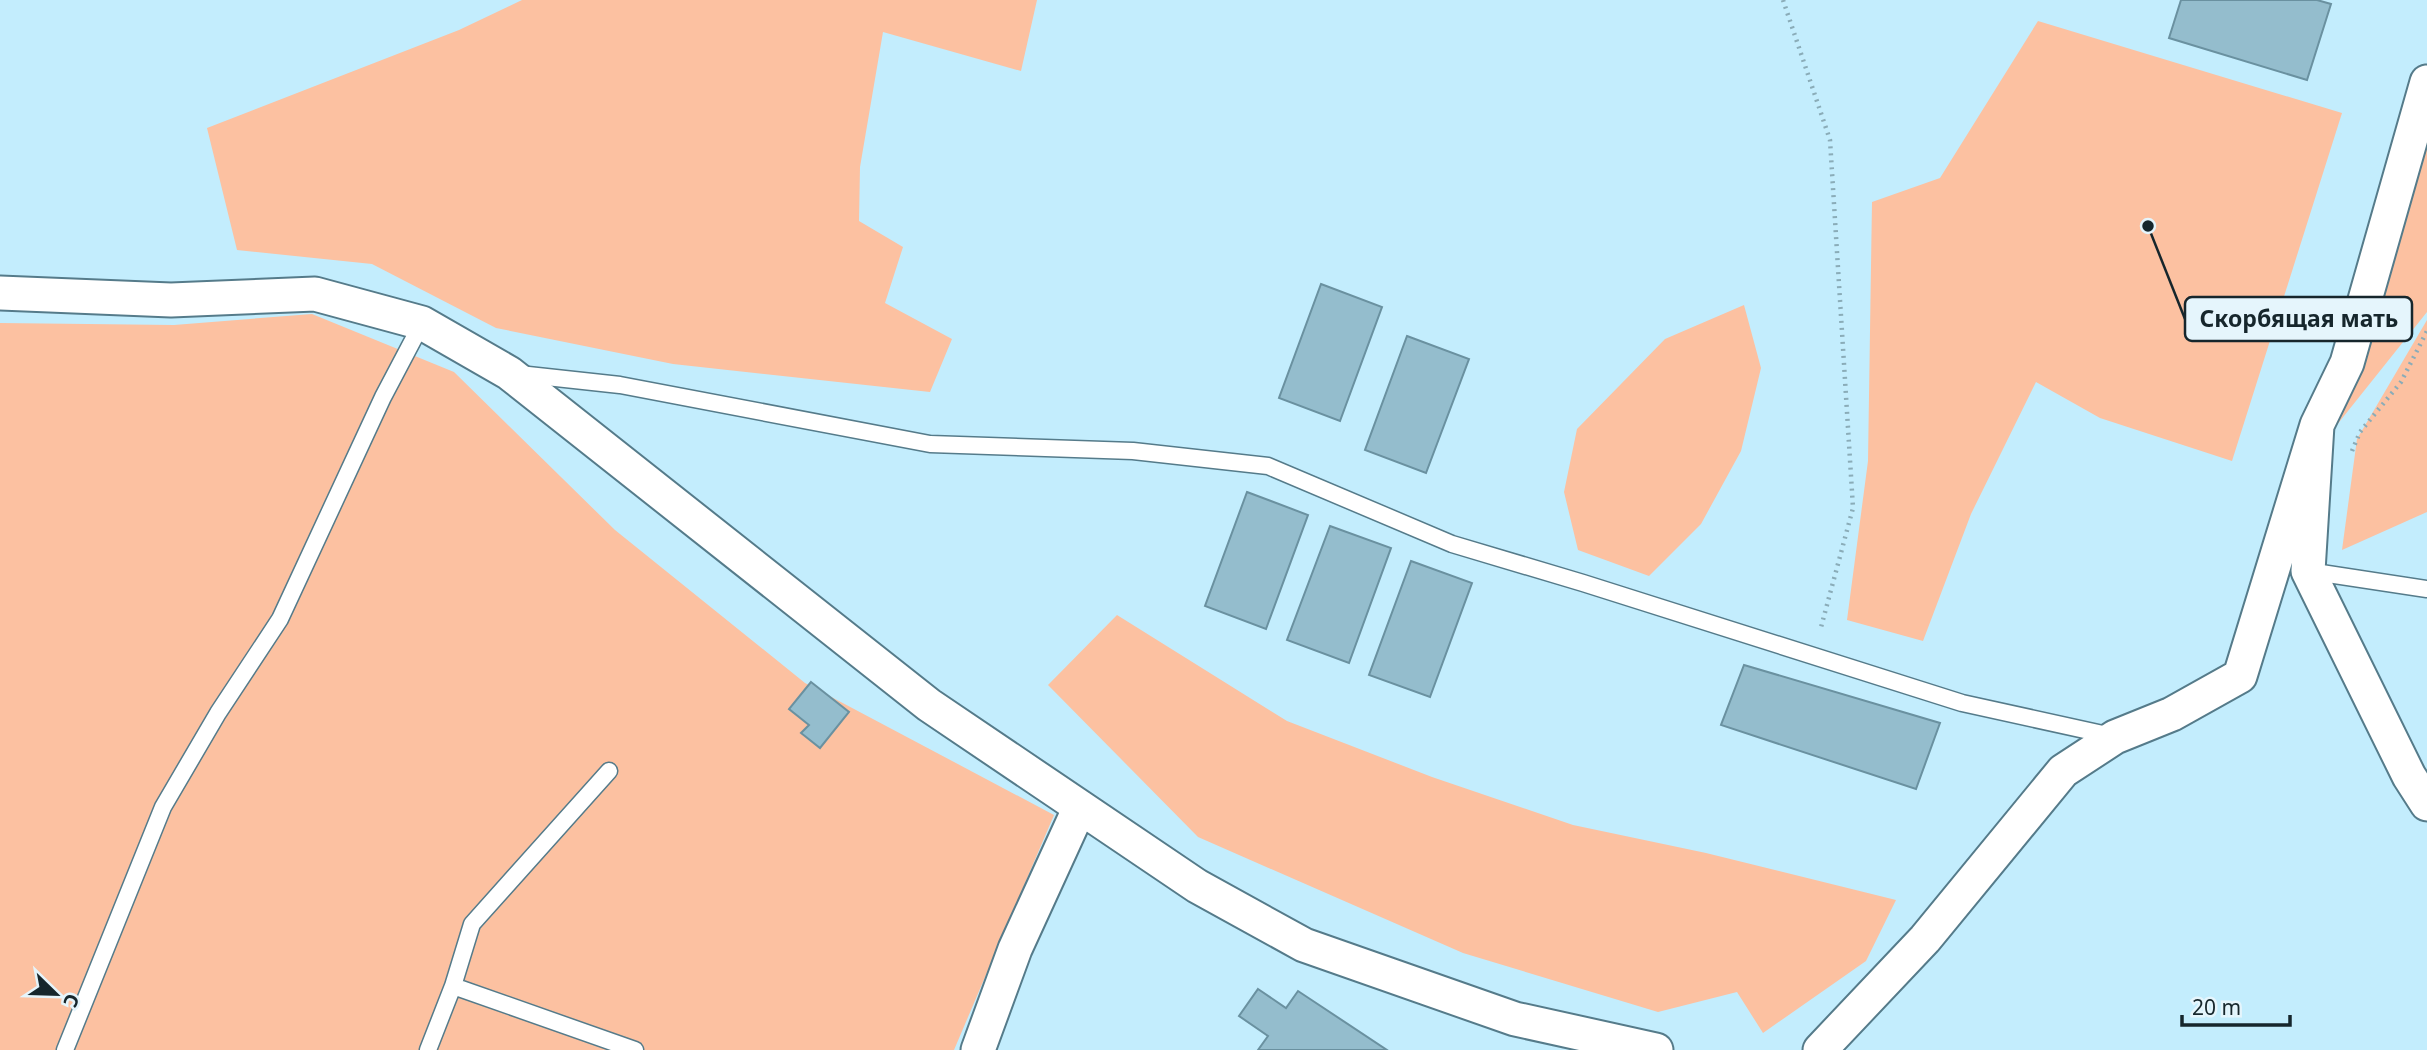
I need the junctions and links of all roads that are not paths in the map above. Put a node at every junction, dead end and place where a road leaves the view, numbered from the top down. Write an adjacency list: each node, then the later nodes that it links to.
1 (2427, 82): 5 (street)
2 (0, 293): 3 (street)
3 (422, 323): 4 (street); 13 (lane)
4 (509, 373): 8 (lane); 11 (street)
5 (2316, 425): 6 (street); 8 (street)
6 (2308, 570): 7 (lane); 10 (street)
7 (2427, 589)
8 (2115, 737): 18 (street)
9 (609, 771): 12 (lane)
10 (2427, 804)
11 (1080, 807): 16 (street); 17 (street)
12 (453, 986): 14 (lane); 15 (lane)
13 (65, 1050)
14 (428, 1050)
15 (635, 1050)
16 (978, 1050)
17 (1656, 1050)
18 (1820, 1050)

